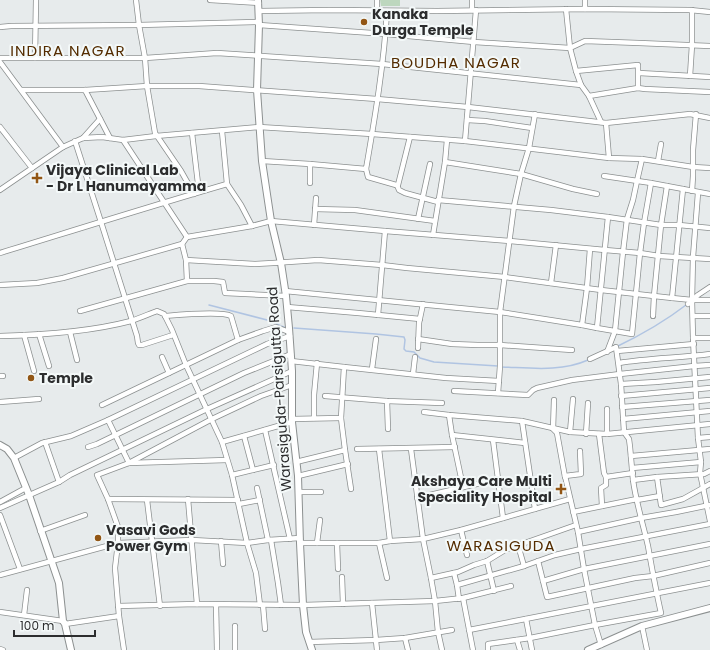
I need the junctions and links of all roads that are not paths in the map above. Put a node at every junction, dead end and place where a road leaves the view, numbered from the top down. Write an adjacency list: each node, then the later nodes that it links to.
1 (36, 0): 19 (street)
2 (136, 0): 17 (street)
3 (210, 0): 7 (street)
4 (377, 0): 13 (street)
5 (472, 0): 10 (street)
6 (585, 0): 9 (street)
7 (258, 1): 12 (street, Warasiguda-Parsigutta Road)
8 (566, 9): 9 (street); 10 (street); 24 (street)
9 (585, 9): 11 (street)
10 (474, 10): 14 (street); 21 (street)
11 (692, 10): 15 (street); 22 (street)
12 (259, 11): 13 (street); 16 (street, Warasiguda-Parsigutta Road)
13 (377, 11): 14 (street)
14 (387, 11): 20 (street)
15 (710, 12)
16 (259, 24): 17 (street); 20 (street); 25 (street, Warasiguda-Parsigutta Road)
17 (139, 25): 19 (street); 28 (street)
18 (0, 27): 19 (street)
19 (36, 27): 27 (street)
20 (386, 34): 21 (street); 30 (street)
21 (474, 42): 24 (street); 32 (street)
22 (692, 45): 23 (street); 24 (street); 34 (street)
23 (710, 46)
24 (570, 48): 31 (street)
25 (258, 56): 28 (street); 30 (street); 41 (street, Warasiguda-Parsigutta Road)
26 (0, 58): 27 (street)
27 (35, 58): 28 (street)
28 (145, 58): 37 (street)
29 (0, 62): 39 (street)
30 (382, 64): 32 (street); 44 (street)
31 (576, 71): 33 (street); 36 (street)
32 (471, 73): 36 (street); 45 (street)
33 (639, 73): 34 (street); 38 (street)
34 (690, 76): 35 (street)
35 (710, 77)
36 (581, 85): 43 (street)
37 (147, 86): 40 (street); 41 (street); 58 (street)
38 (638, 88): 42 (street); 43 (street)
39 (22, 90): 40 (street); 67 (street)
40 (85, 90): 49 (street)
41 (257, 90): 44 (street); 53 (street, Warasiguda-Parsigutta Road)
42 (710, 92)
43 (589, 96): 51 (street)
44 (377, 99): 45 (street); 57 (street)
45 (468, 107): 46 (street); 50 (street)
46 (535, 114): 51 (street); 54 (street)
47 (696, 114): 48 (street); 51 (street); 76 (street)
48 (710, 118)
49 (100, 119): 60 (street); 61 (street)
50 (467, 120): 54 (street); 65 (street)
51 (603, 123): 69 (street)
52 (0, 127): 77 (street)
53 (259, 127): 55 (street); 57 (street); 71 (street, Warasiguda-Parsigutta Road)
54 (532, 128): 68 (street)
55 (222, 131): 56 (street); 85 (street)
56 (192, 133): 58 (street); 90 (street)
57 (372, 134): 59 (street); 79 (street)
58 (156, 136): 62 (street); 92 (street)
59 (410, 137): 63 (street); 86 (street)
60 (83, 138): 61 (street); 64 (street)
61 (110, 138): 62 (street)
62 (123, 140): 98 (street)
63 (447, 140): 65 (street); 73 (street)
64 (75, 141): 67 (street); 106 (street)
65 (465, 141): 68 (street)
66 (661, 144): 72 (street)
67 (63, 147): 77 (street)
68 (529, 148): 69 (street); 80 (street)
69 (608, 158): 70 (street)
70 (642, 159): 72 (street); 82 (street)
71 (262, 161): 74 (street); 104 (street, Warasiguda-Parsigutta Road)
72 (658, 161): 76 (street)
73 (445, 162): 80 (street); 97 (street)
74 (310, 164): 79 (street); 83 (street)
75 (430, 164): 96 (street)
76 (693, 167): 78 (street); 91 (street)
77 (32, 168): 89 (street)
78 (710, 168)
79 (366, 169): 86 (street)
80 (521, 174): 93 (street); 99 (street)
81 (604, 176): 82 (street)
82 (637, 181): 84 (street); 103 (street)
83 (310, 183)
84 (651, 183): 87 (street); 107 (street)
85 (226, 184): 90 (street); 111 (street)
86 (397, 185): 96 (street)
87 (667, 186): 88 (street); 109 (street)
88 (683, 189): 91 (street); 110 (street)
89 (0, 190)
90 (199, 192): 92 (street)
91 (695, 192): 94 (street); 112 (street)
92 (194, 194): 98 (street)
93 (597, 194)
94 (710, 194)
95 (316, 198): 100 (street)
96 (422, 198): 97 (street); 102 (street)
97 (438, 201): 99 (street); 105 (street)
98 (164, 202): 106 (street); 116 (street)
99 (514, 206): 101 (street); 117 (street)
100 (315, 209): 102 (street); 108 (street)
101 (608, 217): 103 (street); 121 (street)
102 (418, 219): 105 (street)
103 (627, 220): 107 (street); 122 (street)
104 (271, 221): 108 (street); 111 (street); 131 (street, Warasiguda-Parsigutta Road)
105 (435, 221): 115 (street)
106 (102, 222): 123 (street); 130 (street)
107 (644, 223): 109 (street); 124 (street)
108 (314, 225): 114 (street)
109 (661, 225): 110 (street); 125 (street)
110 (679, 225): 112 (street); 126 (street)
111 (252, 226): 116 (street)
112 (695, 227): 113 (street); 127 (street)
113 (710, 228)
114 (385, 231): 115 (street); 132 (street)
115 (433, 235): 117 (street)
116 (187, 237): 118 (street)
117 (510, 241): 119 (street); 133 (street)
118 (182, 244): 129 (street); 130 (street)
119 (556, 246): 120 (street); 135 (street)
120 (590, 249): 121 (street); 138 (street)
121 (605, 250): 122 (street); 139 (street)
122 (623, 252): 124 (street); 140 (street)
123 (0, 253)
124 (640, 253): 125 (street); 142 (street)
125 (659, 256): 126 (street); 143 (street)
126 (676, 256): 127 (street); 145 (street)
127 (693, 257): 128 (street); 148 (street)
128 (710, 259)
129 (186, 260): 131 (street); 134 (street)
130 (114, 263): 136 (street); 144 (street)
131 (281, 263): 132 (street); 141 (street, Warasiguda-Parsigutta Road)
132 (382, 264): 133 (street); 146 (street)
133 (505, 277): 135 (street); 152 (street)
134 (187, 281): 141 (street); 144 (street)
135 (551, 283): 138 (street)
136 (0, 285)
137 (710, 287): 148 (street)
138 (587, 288): 139 (street); 160 (street)
139 (601, 290): 140 (street); 161 (street)
140 (619, 292): 142 (street); 162 (street)
141 (285, 294): 146 (street); 150 (street, Warasiguda-Parsigutta Road)
142 (636, 294): 143 (street); 162 (street)
143 (654, 296): 145 (street); 155 (street)
144 (125, 298): 151 (street); 159 (street)
145 (672, 298): 148 (street)
146 (379, 300): 149 (street); 153 (street)
147 (710, 300): 148 (street)
148 (690, 302): 156 (street)
149 (423, 304): 152 (street); 158 (street)
150 (287, 307): 153 (street); 165 (street, Warasiguda-Parsigutta Road)
151 (80, 311)
152 (500, 312): 160 (street); 174 (street)
153 (378, 315): 158 (street)
154 (165, 316): 159 (street); 167 (street); 172 (street)
155 (654, 316)
156 (693, 316): 157 (street); 173 (street)
157 (710, 316)
158 (420, 319): 171 (street)
159 (132, 320): 163 (street); 167 (street)
160 (582, 325): 161 (street)
161 (597, 328): 162 (street)
162 (615, 331): 178 (street)
163 (70, 332): 164 (street); 185 (street)
164 (39, 334): 166 (street); 191 (street)
165 (289, 334): 172 (street); 179 (street, Warasiguda-Parsigutta Road); 202 (street)
166 (24, 335): 168 (street); 195 (street)
167 (173, 335): 189 (street)
168 (0, 336)
169 (710, 338): 173 (street)
170 (376, 339): 194 (street)
171 (418, 339): 174 (street); 175 (street)
172 (238, 340): 189 (street)
173 (694, 341): 176 (street); 181 (street)
174 (500, 345): 177 (street); 203 (street)
175 (418, 348)
176 (616, 349): 178 (street); 188 (street)
177 (572, 350)
178 (607, 352): 184 (street)
179 (291, 354): 186 (street, Warasiguda-Parsigutta Road); 210 (street)
180 (710, 354): 181 (street)
181 (694, 356): 188 (street); 192 (street)
182 (162, 357): 197 (street)
183 (415, 357): 198 (street)
184 (590, 359)
185 (77, 360)
186 (291, 361): 187 (street); 196 (street, Warasiguda-Parsigutta Road)
187 (316, 363): 193 (street); 231 (street)
188 (618, 363): 199 (street)
189 (186, 365): 197 (street); 202 (street)
190 (710, 365): 192 (street)
191 (49, 366)
192 (694, 366): 199 (street); 201 (street)
193 (344, 367): 194 (street); 214 (street)
194 (372, 369): 198 (street)
195 (34, 371)
196 (292, 371): 205 (street, Warasiguda-Parsigutta Road); 225 (street)
197 (169, 373): 223 (street)
198 (413, 374): 203 (street)
199 (620, 374): 204 (street); 209 (street)
200 (710, 377): 201 (street)
201 (695, 378): 204 (street); 207 (street)
202 (193, 379): 210 (street); 235 (street)
203 (499, 381): 209 (street)
204 (620, 384): 212 (street)
205 (292, 385): 233 (street); 236 (street, Warasiguda-Parsigutta Road)
206 (710, 388): 207 (street)
207 (696, 389): 212 (street); 219 (street)
208 (454, 391): 209 (street)
209 (498, 393)
210 (200, 394): 225 (street); 245 (street)
211 (324, 396): 214 (street)
212 (621, 396): 224 (street)
213 (39, 398): 220 (street)
214 (343, 398): 218 (street); 232 (street)
215 (573, 399): 243 (street)
216 (554, 400): 241 (street)
217 (710, 400): 219 (street)
218 (387, 401): 221 (street); 240 (street)
219 (696, 401): 224 (street); 229 (street)
220 (0, 402)
221 (442, 403)
222 (588, 403): 246 (street)
223 (102, 404)
224 (622, 408): 234 (street)
225 (207, 409): 233 (street); 263 (street)
226 (608, 409): 248 (street)
227 (710, 411): 229 (street)
228 (424, 412): 230 (street)
229 (697, 413): 234 (street); 239 (street)
230 (450, 416): 237 (street); 249 (street)
231 (314, 418): 232 (street); 236 (street)
232 (341, 418): 264 (street)
233 (212, 419): 255 (street); 273 (street)
234 (623, 419): 244 (street)
235 (108, 420): 245 (street); 254 (street)
236 (292, 421): 242 (street); 271 (street, Warasiguda-Parsigutta Road)
237 (522, 421): 241 (street); 256 (street)
238 (710, 424): 239 (street)
239 (698, 425): 244 (street); 252 (street)
240 (388, 428)
241 (553, 429): 243 (street); 282 (street)
242 (265, 430): 250 (street); 275 (street)
243 (570, 432): 246 (street)
244 (624, 432): 248 (street); 268 (street)
245 (115, 434): 258 (street); 263 (street)
246 (586, 434): 247 (street)
247 (599, 434): 248 (street); 283 (street)
248 (607, 434)
249 (452, 435): 253 (street); 259 (street)
250 (244, 436): 255 (street); 276 (street)
251 (710, 437): 252 (street)
252 (698, 438): 266 (street)
253 (493, 440): 256 (street); 285 (street)
254 (45, 442): 269 (street); 287 (street)
255 (222, 442): 270 (street)
256 (525, 443): 311 (street)
257 (0, 445): 269 (street)
258 (88, 447)
259 (455, 447): 261 (street); 289 (street)
260 (379, 449): 261 (street); 265 (street); 330 (street)
261 (410, 449): 298 (street)
262 (710, 449): 266 (street)
263 (122, 450): 273 (street); 287 (street)
264 (345, 450): 271 (street); 274 (street)
265 (357, 450)
266 (699, 450): 268 (street); 272 (street)
267 (580, 451): 282 (street)
268 (631, 456): 277 (street)
269 (14, 458): 290 (street)
270 (227, 460): 273 (street); 280 (street)
271 (296, 462): 281 (street, Warasiguda-Parsigutta Road)
272 (701, 462): 277 (street); 279 (street)
273 (129, 463): 301 (street)
274 (348, 464): 281 (street); 293 (street)
275 (274, 465): 276 (street); 325 (street)
276 (253, 470): 280 (street)
277 (632, 471): 283 (street); 286 (street)
278 (710, 471): 279 (street)
279 (700, 473): 284 (street); 292 (street)
280 (232, 475): 307 (street)
281 (298, 476): 294 (street, Warasiguda-Parsigutta Road)
282 (565, 476): 304 (street)
283 (606, 477): 309 (street)
284 (657, 477): 286 (street); 297 (street)
285 (498, 479): 289 (street); 315 (street)
286 (633, 480): 305 (street)
287 (59, 482): 296 (street)
288 (710, 484): 292 (street)
289 (464, 487): 298 (street)
290 (26, 488): 296 (street); 306 (street)
291 (257, 488): 303 (street)
292 (703, 488): 297 (street); 299 (street)
293 (351, 489)
294 (299, 492): 295 (street); 329 (street, Warasiguda-Parsigutta Road)
295 (321, 492)
296 (29, 495): 310 (street); 322 (street)
297 (660, 496): 305 (street)
298 (417, 498): 326 (street)
299 (708, 498): 308 (street)
300 (188, 499): 302 (street); 307 (street); 327 (street)
301 (108, 500): 302 (street); 333 (street)
302 (147, 500): 331 (street)
303 (260, 500): 307 (street); 328 (street)
304 (571, 500): 311 (street); 312 (street)
305 (637, 500): 309 (street); 316 (street)
306 (0, 502)
307 (239, 502): 334 (street)
308 (708, 505): 316 (street); 318 (street)
309 (602, 506): 312 (street)
310 (0, 508)
311 (535, 509): 315 (street)
312 (573, 512): 319 (street)
313 (0, 515): 349 (street)
314 (85, 515): 322 (street)
315 (503, 518): 321 (street)
316 (641, 518): 323 (street); 324 (street)
317 (320, 520): 337 (street)
318 (710, 521)
319 (576, 524): 323 (street); 339 (street)
320 (710, 524): 324 (street)
321 (461, 530): 326 (street); 341 (street)
322 (40, 531): 343 (street)
323 (578, 532): 340 (street)
324 (645, 536): 340 (street); 342 (street)
325 (290, 539): 328 (street); 329 (street)
326 (423, 539): 330 (street); 358 (street)
327 (192, 540): 331 (street); 332 (street); 370 (street)
328 (269, 540): 334 (street); 374 (street)
329 (300, 541): 337 (street); 375 (street, Warasiguda-Parsigutta Road)
330 (390, 541): 336 (street)
331 (152, 542): 333 (street); 377 (street)
332 (221, 542): 334 (street); 347 (street)
333 (118, 543): 343 (street); 376 (street)
334 (247, 543): 373 (street)
335 (337, 543): 336 (street); 337 (street); 350 (street)
336 (379, 543): 357 (street)
337 (320, 544)
338 (710, 544): 342 (street)
339 (518, 545): 344 (street); 348 (street)
340 (581, 549): 345 (street); 351 (street)
341 (467, 555)
342 (649, 556): 351 (street); 355 (street)
343 (51, 561): 349 (street); 384 (street)
344 (487, 561): 352 (street); 354 (street)
345 (538, 561): 348 (street); 359 (street)
346 (710, 563): 355 (street)
347 (223, 564)
348 (524, 566): 354 (street)
349 (20, 569): 353 (street)
350 (338, 569)
351 (584, 569): 359 (street); 363 (street)
352 (454, 573): 358 (street); 361 (street)
353 (0, 575)
354 (490, 575): 361 (street); 365 (street)
355 (653, 576): 363 (street); 366 (street)
356 (342, 577): 371 (street)
357 (387, 578)
358 (432, 578): 368 (street)
359 (543, 581): 363 (street)
360 (710, 583): 366 (street)
361 (457, 585): 367 (street)
362 (511, 586): 365 (street)
363 (588, 588): 378 (street)
364 (27, 590): 381 (street)
365 (494, 591): 367 (street)
366 (656, 594): 378 (street); 385 (street)
367 (461, 598): 368 (street); 390 (street)
368 (435, 601): 369 (street); 391 (street)
369 (372, 603): 371 (street); 394 (street)
370 (197, 604): 372 (street); 377 (street)
371 (343, 604): 375 (street)
372 (216, 605): 373 (street); 400 (street)
373 (262, 605): 374 (street); 388 (street)
374 (281, 605): 375 (street)
375 (303, 605): 396 (street, Warasiguda-Parsigutta Road)
376 (118, 606): 377 (street); 382 (street)
377 (160, 606)
378 (591, 606): 383 (street); 385 (street)
379 (710, 608): 387 (street)
380 (0, 612): 381 (street)
381 (24, 615): 384 (street)
382 (119, 616): 384 (street); 399 (street)
383 (526, 619): 390 (street); 393 (street)
384 (64, 622): 398 (street)
385 (595, 625): 393 (street); 397 (street)
386 (235, 626): 401 (street)
387 (642, 626): 397 (street); 411 (street)
388 (265, 629)
389 (452, 630): 391 (street)
390 (469, 630): 406 (street)
391 (438, 632): 392 (street); 405 (street)
392 (405, 638): 394 (street); 404 (street)
393 (530, 638): 395 (street); 409 (street)
394 (376, 640): 396 (street); 403 (street)
395 (517, 640): 407 (street); 408 (street)
396 (310, 642): 402 (street, Warasiguda-Parsigutta Road)
397 (600, 645): 410 (street)
398 (71, 650)
399 (124, 650)
400 (217, 650)
401 (235, 650)
402 (312, 650)
403 (377, 650)
404 (408, 650)
405 (442, 650)
406 (473, 650)
407 (488, 650)
408 (520, 650)
409 (532, 650)
410 (588, 650)
411 (647, 650)

